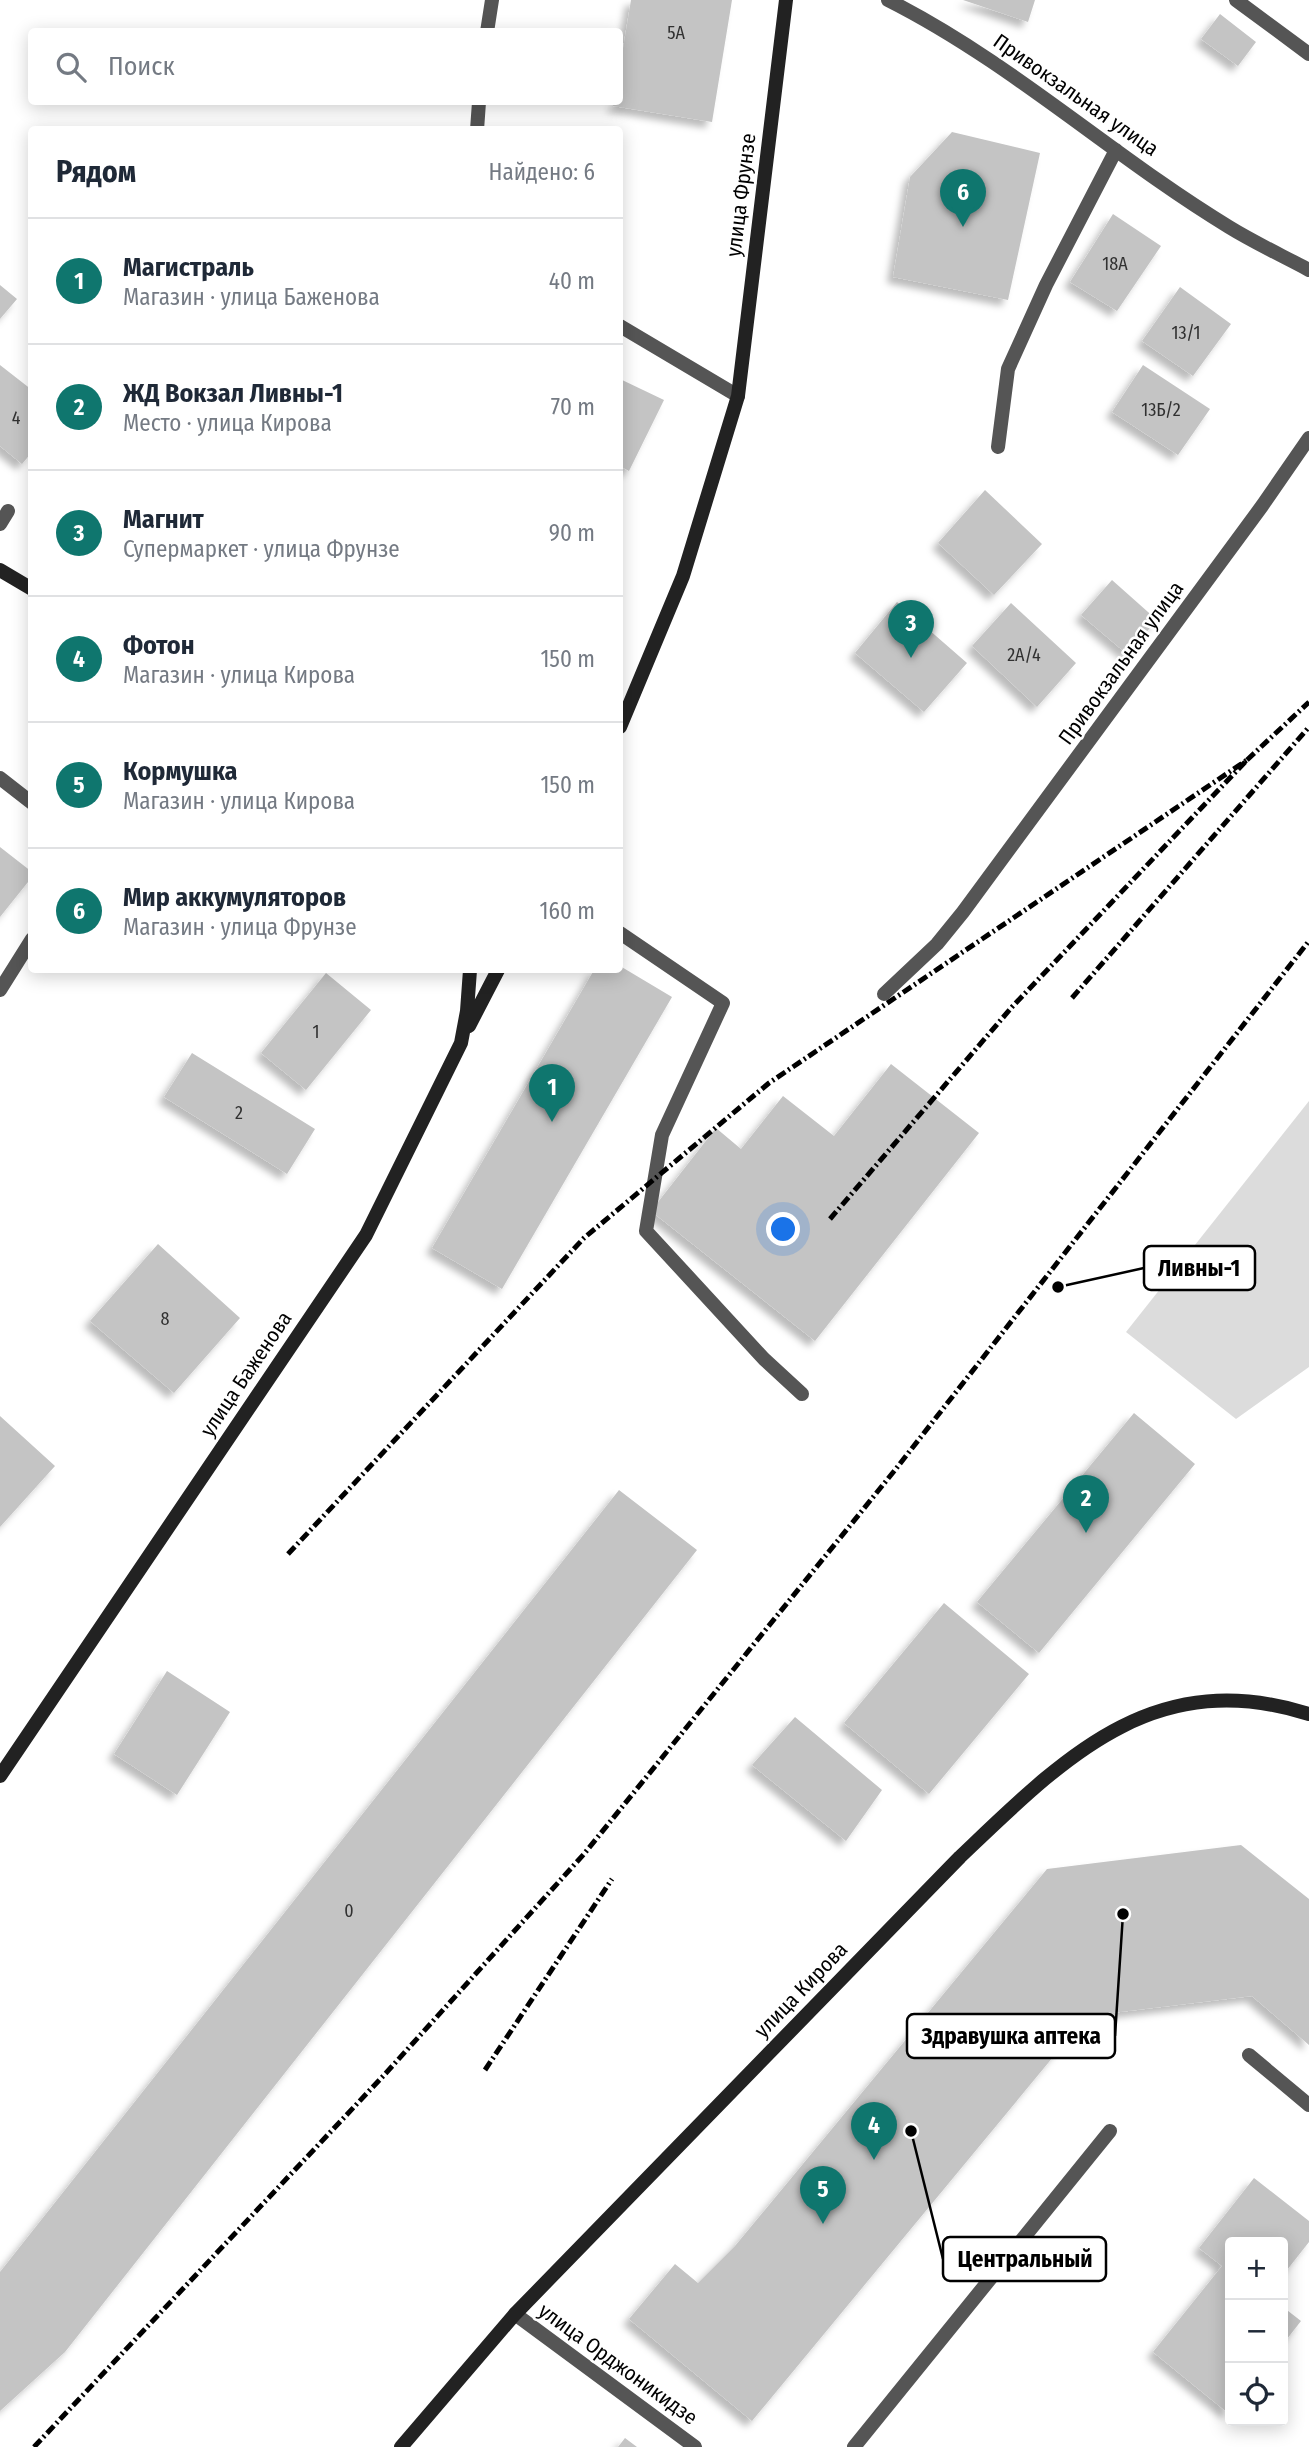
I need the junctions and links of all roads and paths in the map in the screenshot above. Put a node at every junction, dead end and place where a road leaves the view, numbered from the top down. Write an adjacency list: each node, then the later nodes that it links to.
1 (492, 0): 5 (street)
2 (786, 0): 12 (street, улица Фрунзе)
3 (888, 0): 9 (street, Привокзальная улица)
4 (1236, 0): 6 (street)
5 (488, 28)
6 (1309, 54)
7 (479, 105): 8 (street)
8 (477, 126)
9 (1116, 150): 10 (street, Привокзальная улица); 14 (street)
10 (1309, 270)
11 (623, 328): 12 (street)
12 (738, 396): 19 (street, улица Фрунзе)
13 (1309, 438): 27 (street, Привокзальная улица)
14 (998, 447)
15 (8, 511): 16 (street)
16 (0, 524)
17 (0, 570): 18 (street)
18 (28, 587)
19 (623, 718)
20 (0, 778): 21 (street)
21 (28, 800)
22 (623, 935): 29 (street)
23 (28, 945): 26 (street)
24 (470, 973): 28 (street, улица Баженова)
25 (496, 973): 28 (street)
26 (0, 990)
27 (884, 994)
28 (461, 1043): 31 (street, улица Баженова)
29 (802, 1394)
30 (1309, 1714): 35 (street, улица Кирова)
31 (0, 1776)
32 (1249, 2055): 33 (street)
33 (1309, 2105)
34 (1110, 2131): 38 (street)
35 (515, 2314): 36 (street, улица Кирова); 37 (street, улица Орджоникидзе)
36 (401, 2447)
37 (695, 2447)
38 (854, 2447)

